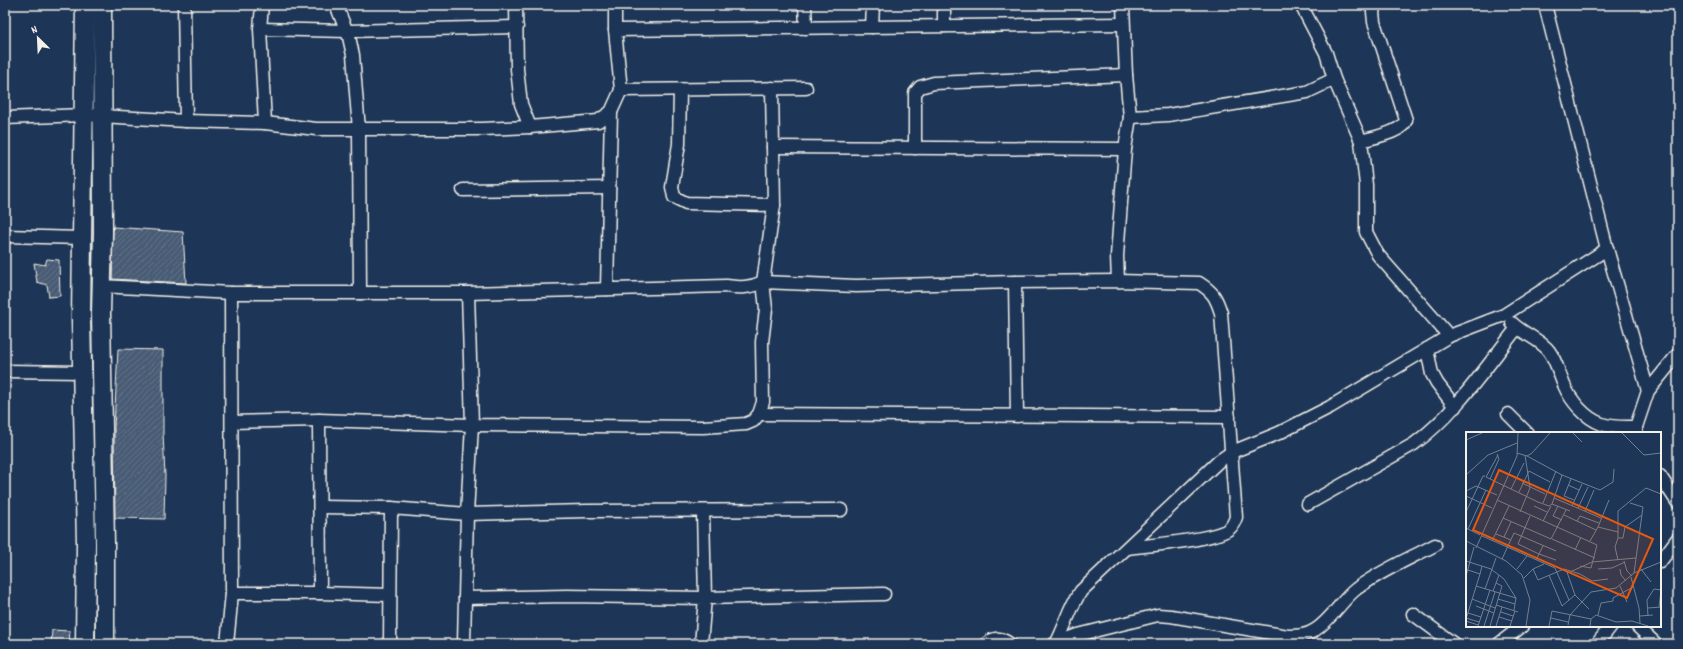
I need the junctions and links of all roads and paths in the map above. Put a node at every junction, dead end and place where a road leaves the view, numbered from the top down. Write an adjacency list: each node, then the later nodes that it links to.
1 (85, 5): 30 (main road)
2 (102, 5): 31 (main road)
3 (184, 5): 34 (street)
4 (262, 5): 20 (street)
5 (336, 5): 22 (street)
6 (516, 5): 18 (street)
7 (615, 5): 21 (street)
8 (805, 5): 19 (street)
9 (872, 5): 16 (street)
10 (944, 5): 17 (street)
11 (1123, 5): 15 (street)
12 (1301, 5): 24 (street)
13 (1375, 5): 38 (street)
14 (1545, 5): 47 (street)
15 (1123, 24): 17 (street); 23 (street)
16 (872, 26): 17 (street); 19 (street)
17 (944, 26)
18 (517, 27): 22 (street); 36 (street)
19 (806, 28): 21 (street)
20 (260, 29): 22 (street); 35 (street)
21 (615, 30): 27 (street)
22 (347, 31): 37 (street)
23 (1126, 75): 32 (street); 40 (street)
24 (1334, 79): 32 (street); 38 (street)
25 (772, 88): 26 (street); 28 (street); 39 (street)
26 (806, 88)
27 (621, 90): 28 (street); 29 (street)
28 (680, 90): 44 (street)
29 (611, 112): 36 (street); 42 (street)
30 (84, 115): 31 (street); 33 (street); 46 (main road)
31 (103, 117): 34 (street); 51 (main road)
32 (1130, 117): 41 (street)
33 (5, 118)
34 (186, 121): 35 (street)
35 (264, 123): 37 (street)
36 (530, 127): 37 (street)
37 (359, 130): 54 (street)
38 (1361, 141): 58 (street)
39 (773, 147): 40 (street); 44 (street)
40 (915, 148): 41 (street)
41 (1125, 149): 48 (street)
42 (609, 188): 43 (street); 52 (street)
43 (463, 190)
44 (774, 205): 49 (street)
45 (5, 236): 46 (street)
46 (81, 238): 62 (main road)
47 (1607, 249): 56 (street); 63 (street)
48 (1118, 281): 50 (street); 68 (street)
49 (763, 282): 50 (street); 52 (street); 65 (street)
50 (1015, 282): 67 (street)
51 (101, 286): 53 (street); 100 (main road)
52 (607, 289): 55 (street)
53 (231, 293): 54 (street); 70 (street)
54 (360, 293): 55 (street)
55 (468, 293): 71 (street)
56 (1504, 315): 57 (street); 58 (street)
57 (1517, 328): 64 (street); 72 (street)
58 (1449, 336): 59 (street)
59 (1427, 349): 64 (street); 74 (street)
60 (1678, 354): 63 (street)
61 (5, 371): 62 (street)
62 (82, 372): 99 (main road)
63 (1648, 391): 72 (street)
64 (1455, 407): 77 (street)
65 (759, 414): 67 (street); 71 (street)
66 (1508, 414): 73 (street)
67 (1017, 416): 68 (street)
68 (1229, 417): 74 (street)
69 (319, 420): 70 (street); 71 (street); 78 (street)
70 (232, 422): 87 (street)
71 (472, 425): 82 (street)
72 (1636, 430)
73 (1525, 432)
74 (1232, 452): 85 (street); 85 (street)
75 (1661, 478): 76 (street)
76 (1678, 503)
77 (1308, 504)
78 (320, 507): 79 (street); 88 (street)
79 (391, 508): 82 (street); 90 (street)
80 (841, 510): 81 (street)
81 (703, 511): 82 (street); 92 (street)
82 (467, 514): 91 (street)
83 (1678, 538): 86 (street)
84 (1435, 546): 97 (street)
85 (1128, 548): 98 (street)
86 (1661, 561)
87 (232, 593): 88 (street); 101 (street)
88 (320, 593): 90 (street)
89 (884, 594): 92 (street)
90 (390, 595): 102 (street)
91 (465, 598): 92 (street); 103 (street)
92 (705, 598): 104 (street)
93 (1412, 614): 107 (street)
94 (1521, 627): 108 (street)
95 (1609, 627): 109 (street)
96 (1638, 627): 110 (street)
97 (1304, 640): 98 (street)
98 (1055, 643)
99 (85, 644)
100 (105, 644)
101 (227, 644)
102 (390, 644)
103 (464, 644)
104 (702, 644)
105 (986, 644): 106 (street)
106 (1010, 644)
107 (1454, 644)
108 (1500, 644)
109 (1597, 644)
110 (1656, 644)

